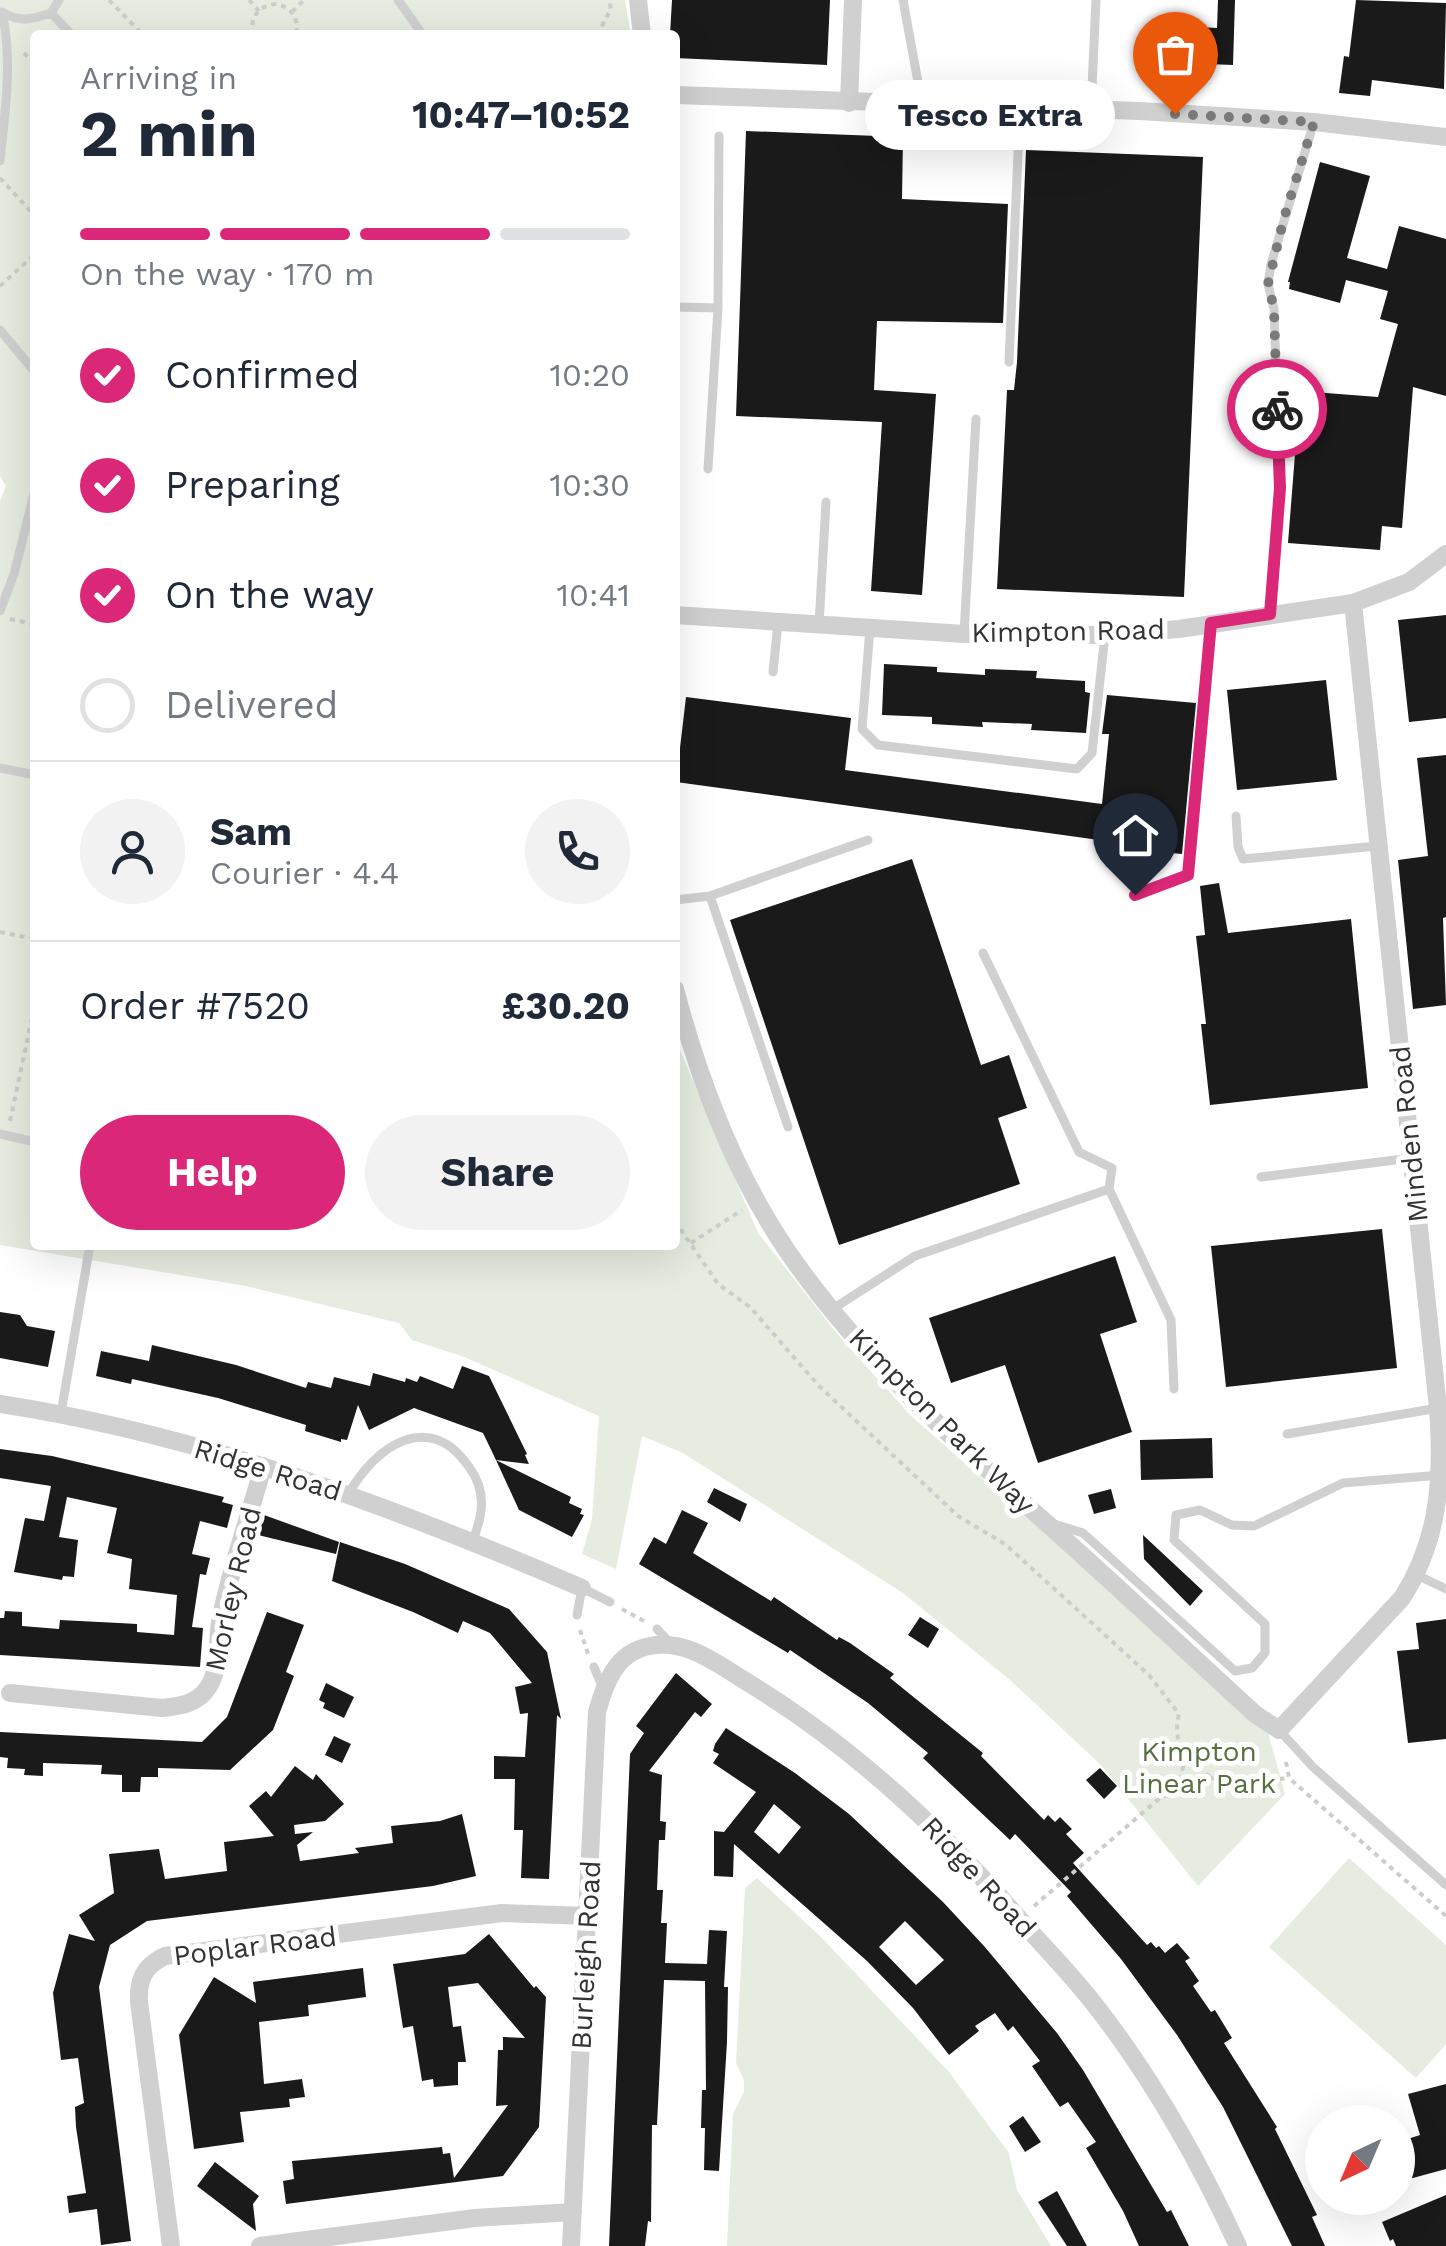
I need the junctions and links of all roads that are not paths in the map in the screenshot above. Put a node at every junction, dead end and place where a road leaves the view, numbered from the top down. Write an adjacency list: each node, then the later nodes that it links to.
1 (59, 0): 8 (lane)
2 (398, 0): 10 (lane)
3 (638, 0): 11 (street)
4 (854, 0): 13 (street)
5 (903, 0): 14 (lane)
6 (1096, 0): 16 (lane)
7 (1, 11): 8 (lane); 20 (lane)
8 (51, 13): 9 (lane)
9 (67, 30)
10 (419, 30)
11 (641, 30)
12 (680, 95): 13 (street)
13 (849, 103): 14 (street)
14 (922, 104): 15 (street)
15 (1020, 106): 16 (street); 24 (lane)
16 (1091, 109): 17 (street)
17 (1314, 122): 19 (street); 33 (lane)
18 (719, 136): 22 (lane)
19 (1446, 137)
20 (0, 161)
21 (680, 306): 22 (lane)
22 (718, 308): 27 (lane)
23 (0, 330): 25 (lane)
24 (1009, 362)
25 (30, 366)
26 (976, 419): 39 (lane)
27 (708, 469)
28 (826, 502): 37 (lane)
29 (30, 510): 32 (lane)
30 (1446, 554): 31 (street, Kimpton Road)
31 (1353, 603): 33 (street, Kimpton Road); 46 (street, Minden Road)
32 (0, 614)
33 (1270, 614): 36 (street, Kimpton Road)
34 (680, 616): 35 (street, Kimpton Road)
35 (778, 623): 37 (street, Kimpton Road); 41 (lane)
36 (1211, 623): 40 (street, Kimpton Road); 47 (lane)
37 (818, 625): 38 (street, Kimpton Road)
38 (870, 628): 39 (street, Kimpton Road); 40 (lane)
39 (964, 634): 40 (street, Kimpton Road)
40 (1105, 635)
41 (773, 672)
42 (0, 768): 43 (lane)
43 (30, 775)
44 (1236, 816): 46 (lane)
45 (868, 840): 48 (lane)
46 (1378, 846): 55 (street, Minden Road)
47 (1135, 895)
48 (710, 896): 49 (lane); 52 (lane)
49 (680, 899)
50 (983, 953): 57 (lane)
51 (680, 1007): 59 (street, Kimpton Park Way)
52 (788, 1127)
53 (3, 1135): 54 (lane)
54 (30, 1141)
55 (1411, 1158): 56 (lane); 60 (street, Minden Road)
56 (1261, 1177)
57 (1109, 1189): 59 (lane); 61 (lane)
58 (89, 1250): 64 (lane)
59 (831, 1310): 69 (street, Kimpton Park Way)
60 (1440, 1369): 63 (street, Minden Road)
61 (1174, 1389)
62 (0, 1404): 64 (street, Ridge Road)
63 (1438, 1408): 65 (lane); 67 (street, Minden Road)
64 (61, 1414): 66 (street, Ridge Road)
65 (1287, 1434)
66 (262, 1466): 68 (street, Ridge Road); 80 (street, Morley Road)
67 (1441, 1475): 69 (lane); 71 (street, Minden Road)
68 (348, 1495): 70 (street, Ridge Road); 70 (lane)
69 (1042, 1520): 81 (street, Kimpton Park Way)
70 (473, 1541): 72 (street, Ridge Road)
71 (1417, 1575): 73 (lane); 81 (street, Minden Road)
72 (582, 1588): 74 (lane); 75 (lane)
73 (1446, 1589)
74 (610, 1602)
75 (576, 1615)
76 (657, 1629): 77 (lane)
77 (672, 1645): 79 (street, Burleigh Road); 88 (street, Ridge Road)
78 (594, 1667): 79 (lane)
79 (604, 1688): 83 (street, Burleigh Road)
80 (5, 1691)
81 (1280, 1730): 82 (lane)
82 (1446, 1885)
83 (588, 1916): 84 (street, Burleigh Road); 85 (street, Poplar Road)
84 (573, 2212): 86 (street); 87 (street, Burleigh Road)
85 (171, 2246)
86 (260, 2246)
87 (572, 2246)
88 (1238, 2246)

